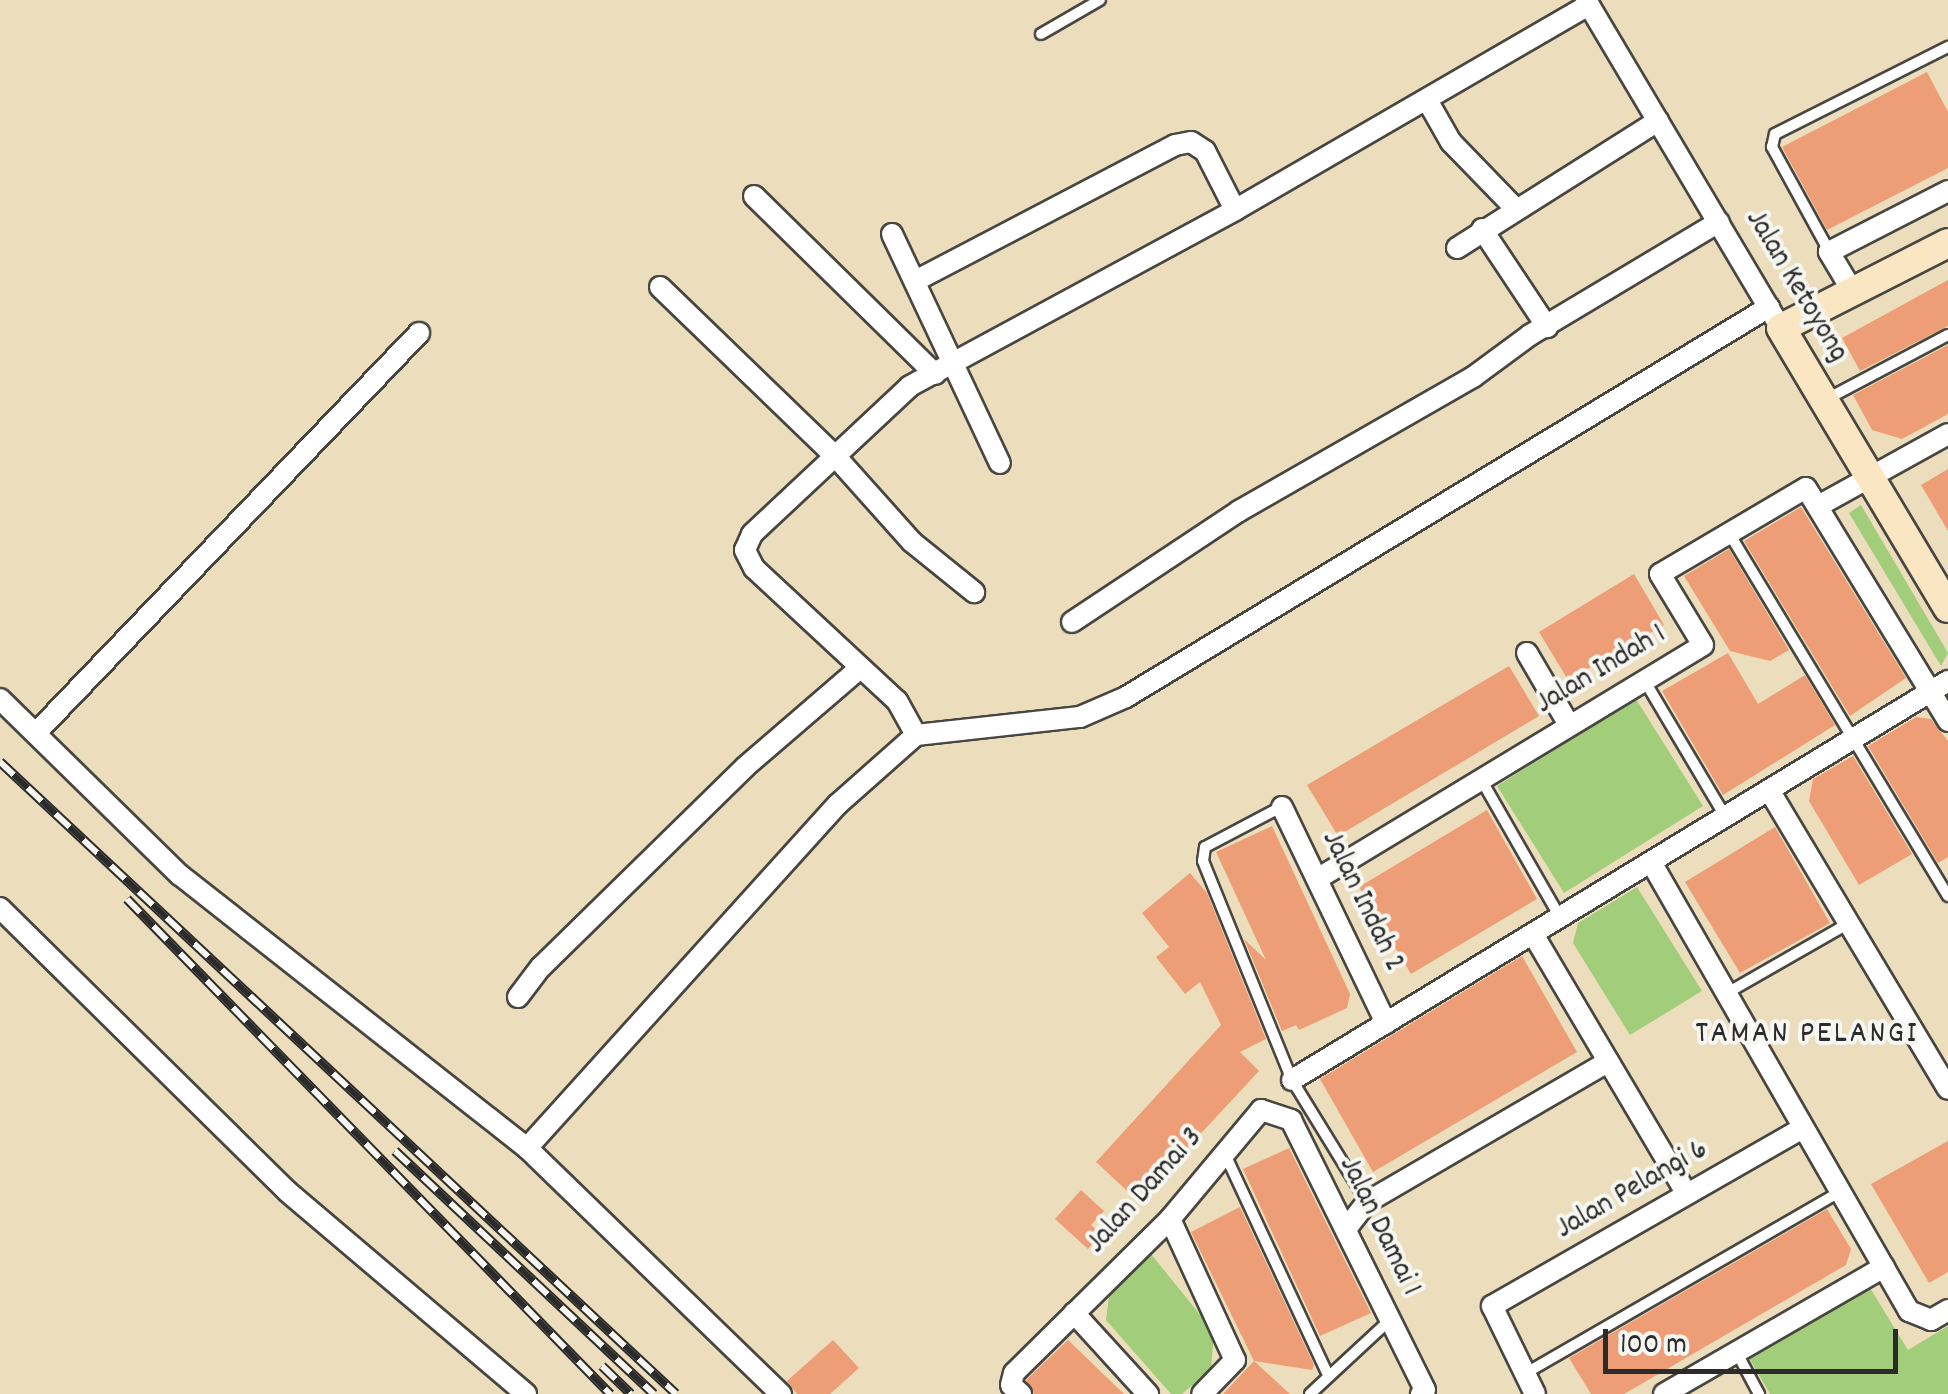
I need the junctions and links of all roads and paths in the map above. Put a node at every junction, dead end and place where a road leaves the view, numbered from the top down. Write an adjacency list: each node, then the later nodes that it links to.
1 (1100, 0): 3 (lane)
2 (1588, 2): 5 (street); 6 (street, Jalan Ketoyong)
3 (1041, 34)
4 (1946, 50): 16 (lane)
5 (1427, 100): 9 (street); 10 (street)
6 (1658, 121): 9 (street); 11 (street, Jalan Ketoyong)
7 (1948, 191): 16 (street)
8 (754, 196): 25 (street)
9 (1514, 207): 12 (street)
10 (1236, 210): 17 (street); 24 (street)
11 (1718, 222): 20 (street, Jalan Ketoyong); 21 (street)
12 (1482, 229): 15 (street); 21 (street)
13 (892, 234): 17 (street)
14 (1948, 243): 19 (street)
15 (1457, 248)
16 (1829, 252): 19 (street)
17 (916, 280): 24 (street)
18 (660, 287): 28 (street)
19 (1852, 292): 20 (street)
20 (1775, 318): 26 (street, Jalan Ketoyong); 44 (street)
21 (1548, 327): 35 (street)
22 (419, 333): 43 (street)
23 (1948, 335): 26 (lane)
24 (956, 364): 25 (street); 29 (street)
25 (935, 374): 28 (street)
26 (1824, 400): 30 (street, Jalan Ketoyong)
27 (1948, 434): 30 (street)
28 (836, 457): 33 (street); 37 (street)
29 (1000, 463)
30 (1870, 476): 31 (street); 34 (street, Jalan Ketoyong)
31 (1820, 506): 32 (street, Jalan Indah 1); 39 (street)
32 (1728, 531): 38 (street, Jalan Indah 1); 45 (lane)
33 (974, 592)
34 (1948, 608)
35 (1072, 622)
36 (1527, 653): 42 (street)
37 (859, 668): 44 (street); 58 (street)
38 (1646, 683): 42 (street, Jalan Indah 1); 49 (lane)
39 (1939, 686): 41 (street); 45 (street)
40 (0, 699): 43 (street)
41 (1948, 721)
42 (1568, 725): 46 (street, Jalan Indah 1)
43 (36, 733): 65 (street)
44 (916, 735): 65 (street)
45 (1854, 738): 47 (street); 52 (lane)
46 (1482, 781): 51 (street, Jalan Indah 1); 54 (lane)
47 (1769, 790): 49 (street); 55 (street)
48 (1282, 807): 51 (street, Jalan Indah 2); 61 (lane)
49 (1725, 816): 50 (street)
50 (1652, 862): 54 (street); 57 (street)
51 (1317, 879): 59 (street, Jalan Indah 2)
52 (1948, 896)
53 (0, 908): 80 (street)
54 (1560, 918): 56 (street)
55 (1848, 923): 57 (lane); 62 (street)
56 (1533, 934): 59 (street); 60 (street)
57 (1727, 994): 64 (street)
58 (518, 998)
59 (1386, 1023): 61 (street)
60 (1608, 1062): 68 (street); 69 (street)
61 (1292, 1080): 69 (lane)
62 (1948, 1088)
63 (1261, 1110): 66 (street, Jalan Damai 3); 71 (street, Jalan Damai 1)
64 (1804, 1128): 67 (street); 68 (street, Jalan Pelangi 6)
65 (527, 1148): 81 (street)
66 (1224, 1152): 70 (street, Jalan Damai 3); 77 (lane)
67 (1840, 1192): 72 (street); 78 (lane)
68 (1687, 1194): 78 (street, Jalan Pelangi 6)
69 (1367, 1202): 71 (street)
70 (1170, 1219): 74 (street, Jalan Damai 3); 84 (street)
71 (1346, 1229): 75 (street, Jalan Damai 1)
72 (1884, 1267): 73 (street); 76 (street)
73 (1948, 1310)
74 (1074, 1313): 82 (street, Jalan Damai 3); 83 (street)
75 (1390, 1320): 77 (lane); 79 (street, Jalan Damai 1)
76 (1737, 1354): 86 (street); 87 (lane)
77 (1328, 1375): 85 (lane)
78 (1528, 1387)
79 (1425, 1392)
80 (526, 1394)
81 (781, 1394)
82 (1021, 1394)
83 (1148, 1394)
84 (1202, 1394)
85 (1310, 1394)
86 (1664, 1394)
87 (1758, 1394)

